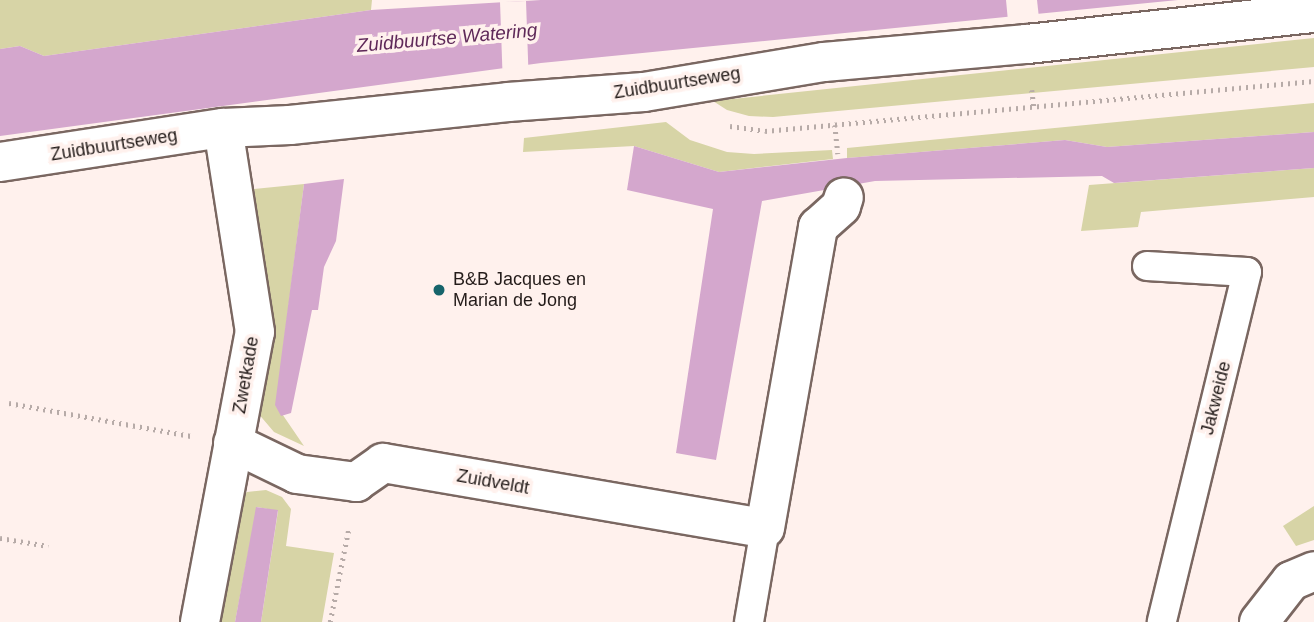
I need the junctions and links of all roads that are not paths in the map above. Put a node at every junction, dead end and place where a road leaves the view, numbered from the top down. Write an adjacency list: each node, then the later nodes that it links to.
1 (1314, 13): 2 (street, Zuidbuurtseweg)
2 (223, 128): 3 (street, Zuidbuurtseweg); 6 (street, Zwetkade)
3 (0, 162)
4 (844, 197): 7 (street)
5 (1147, 266): 11 (lane, Jakweide)
6 (233, 443): 7 (street, Zuidveldt); 9 (street, Zwetkade)
7 (765, 528): 10 (lane)
8 (1314, 571): 12 (street)
9 (200, 622)
10 (749, 622)
11 (1162, 622)
12 (1259, 622)

